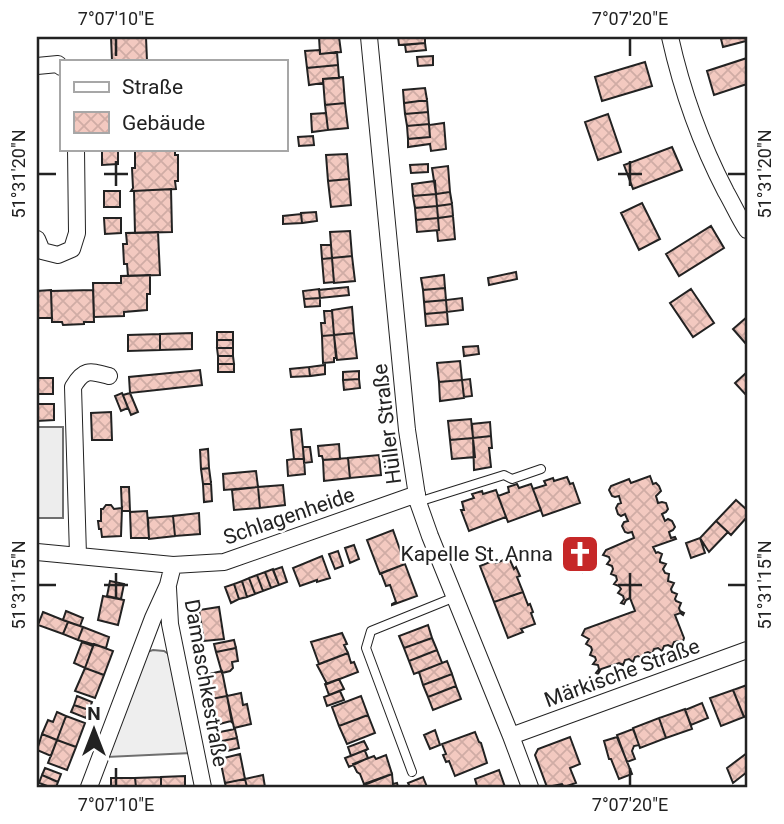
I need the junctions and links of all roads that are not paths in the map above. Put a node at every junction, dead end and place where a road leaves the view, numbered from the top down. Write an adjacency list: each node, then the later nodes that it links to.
1 (369, 37): 10 (street, Hüller Straße)
2 (670, 37): 6 (street)
3 (37, 65): 4 (street)
4 (60, 66)
5 (76, 150): 7 (street)
6 (747, 230)
7 (37, 239)
8 (109, 376): 12 (street)
9 (541, 469): 10 (lane)
10 (418, 498): 13 (street, Schlagenheide); 15 (street, Hüller Straße)
11 (37, 552): 12 (street, Schlagenheide)
12 (78, 555): 13 (street, Schlagenheide)
13 (173, 565): 14 (street)
14 (168, 585): 19 (street); 20 (street, Damaschkestraße)
15 (455, 597): 17 (street, Hüller Straße); 18 (lane)
16 (747, 650): 17 (street, Märkische Straße)
17 (511, 736): 21 (street, Hüller Straße)
18 (412, 772)
19 (89, 787)
20 (203, 787)
21 (530, 787)

